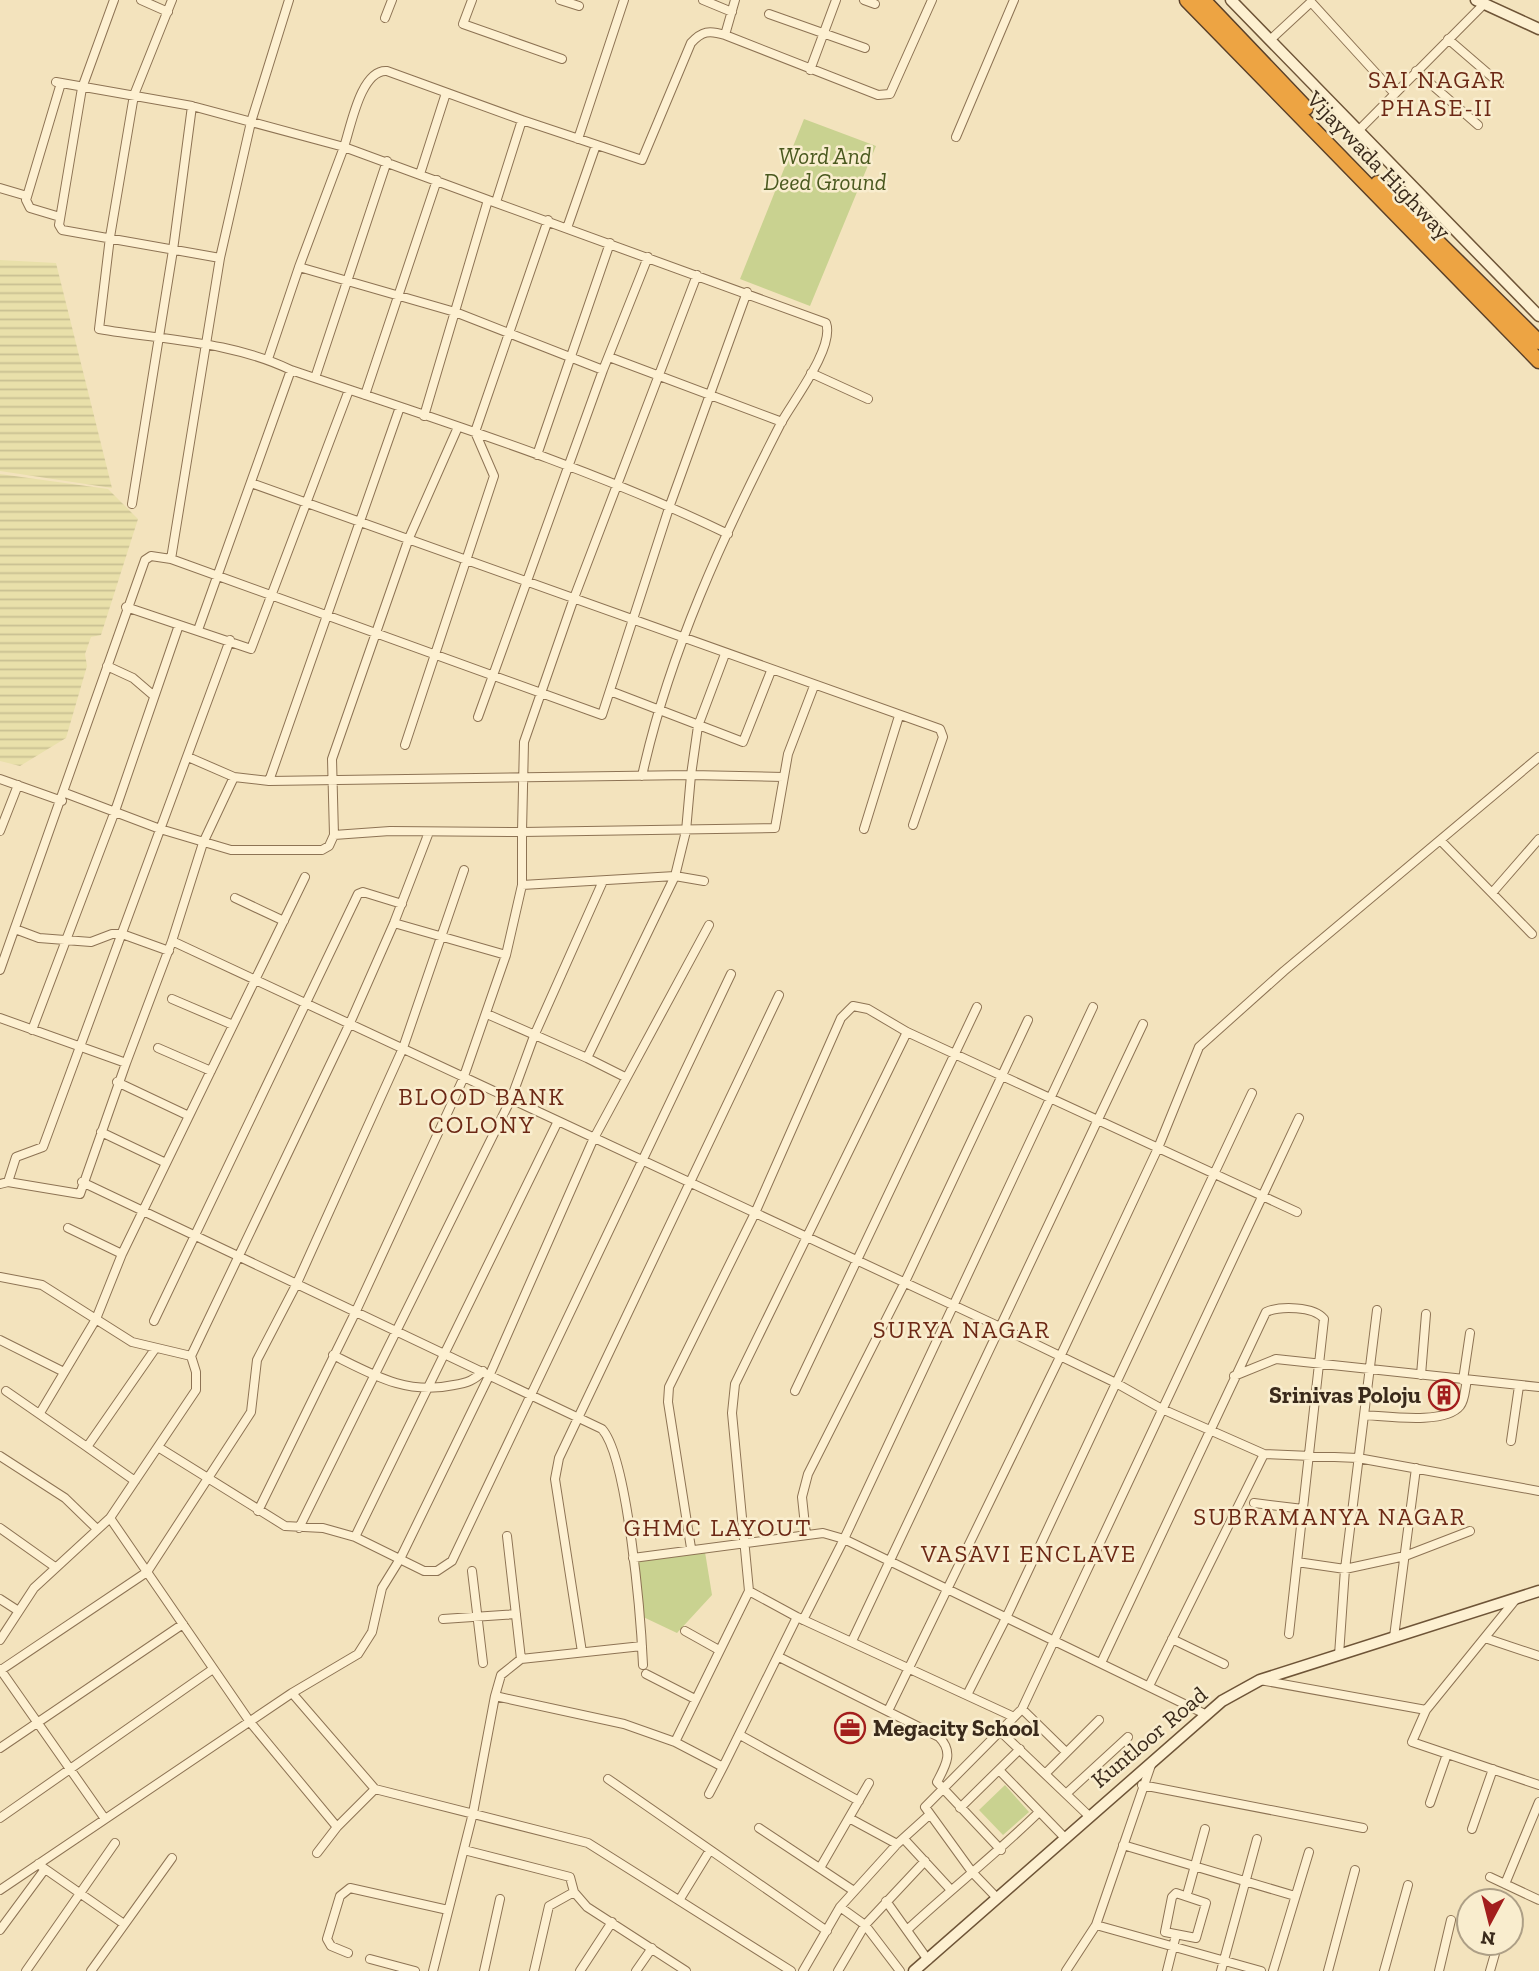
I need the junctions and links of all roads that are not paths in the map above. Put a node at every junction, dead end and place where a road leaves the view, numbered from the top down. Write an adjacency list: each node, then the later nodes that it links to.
1 (114, 0): 36 (street)
2 (141, 0): 22 (street)
3 (172, 0): 22 (street)
4 (289, 0): 42 (street)
5 (392, 0): 25 (street)
6 (472, 0): 32 (street)
7 (560, 0): 21 (street)
8 (624, 0): 46 (street)
9 (703, 0): 23 (street)
10 (735, 0): 23 (street)
11 (836, 0): 27 (street)
12 (864, 0): 20 (street)
13 (932, 0): 33 (street)
14 (1014, 0): 45 (street)
15 (1187, 0): 77 (highway, Vijaywada Highway)
16 (1203, 0): 72 (highway, Vijaywada Highway)
17 (1231, 0): 30 (street)
18 (1310, 1): 30 (street); 38 (street)
19 (1481, 1): 26 (street); 29 (street)
20 (875, 4)
21 (579, 6)
22 (168, 12): 39 (street)
23 (732, 12): 28 (street)
24 (769, 14): 27 (street)
25 (386, 18)
26 (1539, 29)
27 (824, 33): 31 (street); 33 (street)
28 (725, 35): 33 (street); 47 (street)
29 (1448, 39): 34 (street); 35 (street)
30 (1270, 40): 44 (street)
31 (865, 48)
32 (562, 59)
33 (810, 70)
34 (1416, 71): 38 (street); 43 (street)
35 (1499, 83)
36 (82, 88): 39 (street); 53 (street); 55 (street)
37 (446, 93): 41 (street); 48 (street); 50 (street)
38 (1394, 93): 44 (street)
39 (134, 95): 40 (street); 58 (street)
40 (192, 107): 42 (street); 60 (street)
41 (522, 120): 46 (street); 54 (street)
42 (251, 122): 48 (street); 62 (street)
43 (1478, 125)
44 (1358, 131): 69 (street)
45 (956, 137)
46 (578, 139): 47 (street)
47 (596, 145): 57 (street)
48 (344, 147): 49 (street); 63 (street)
49 (387, 161): 50 (street); 65 (street)
50 (420, 174): 51 (street)
51 (437, 180): 54 (street); 67 (street)
52 (0, 188): 53 (street)
53 (27, 196): 55 (street)
54 (492, 201): 56 (street); 68 (street)
55 (60, 216): 58 (street)
56 (548, 220): 57 (street); 70 (street)
57 (567, 228): 59 (street)
58 (110, 237): 60 (street); 71 (street)
59 (610, 243): 61 (street); 74 (street)
60 (173, 250): 62 (street); 71 (street)
61 (648, 257): 64 (street); 75 (street)
62 (220, 258): 73 (street)
63 (299, 267): 65 (street); 76 (street)
64 (697, 275): 66 (street); 81 (street)
65 (347, 280): 67 (street); 82 (street)
66 (747, 292): 80 (street); 84 (street)
67 (398, 295): 68 (street); 85 (street)
68 (455, 312): 70 (street); 88 (street)
69 (1539, 316)
70 (509, 334): 74 (street); 91 (street)
71 (157, 339): 73 (street); 97 (street)
72 (1539, 342)
73 (206, 343): 76 (street); 102 (street)
74 (571, 357): 79 (street); 92 (street)
75 (609, 357): 79 (street); 81 (street)
76 (268, 359): 78 (street)
77 (1539, 361)
78 (291, 370): 82 (street); 94 (street)
79 (603, 370): 93 (street)
80 (811, 373): 86 (street); 89 (street)
81 (660, 374): 84 (street); 95 (street)
82 (316, 378): 83 (street)
83 (349, 390): 85 (street); 96 (street)
84 (712, 393): 89 (street); 98 (street)
85 (365, 395): 87 (street)
86 (868, 399)
87 (400, 407): 88 (street); 99 (street)
88 (424, 416): 90 (street)
89 (782, 422): 100 (street)
90 (458, 427): 91 (street); 101 (street)
91 (475, 432): 92 (street); 103 (street)
92 (537, 455): 93 (street)
93 (569, 466): 95 (street); 105 (street)
94 (251, 483): 96 (street); 104 (street)
95 (619, 485): 98 (street); 107 (street)
96 (306, 500): 99 (street); 106 (street)
97 (132, 504)
98 (670, 505): 100 (street); 110 (street)
99 (360, 519): 101 (street); 109 (street)
100 (728, 534): 114 (street)
101 (410, 538): 103 (street); 113 (street)
102 (171, 559): 104 (street); 108 (street)
103 (466, 560): 105 (street); 116 (street)
104 (218, 576): 106 (street); 112 (street)
105 (527, 582): 107 (street); 120 (street)
106 (271, 595): 109 (street); 115 (street)
107 (574, 598): 110 (street); 123 (street)
108 (127, 607): 111 (street); 118 (street)
109 (326, 615): 113 (street); 138 (street)
110 (634, 620): 114 (street); 122 (street)
111 (179, 625): 112 (street); 124 (street)
112 (198, 630): 115 (street)
113 (375, 633): 116 (street); 139 (street)
114 (682, 639): 117 (street); 125 (street)
115 (230, 640): 130 (street)
116 (435, 654): 120 (street); 129 (street)
117 (725, 654): 119 (street); 128 (street)
118 (107, 666): 124 (street); 141 (street)
119 (771, 671): 121 (street); 128 (street)
120 (493, 675): 123 (street); 127 (street)
121 (814, 686): 126 (street); 135 (street)
122 (610, 691): 123 (street); 125 (street)
123 (543, 694): 137 (street)
124 (154, 696): 142 (street)
125 (657, 710): 128 (street); 133 (street)
126 (899, 716): 143 (street); 144 (street)
127 (478, 717)
128 (698, 726): 132 (street)
129 (405, 745)
130 (188, 757): 134 (street); 145 (street)
131 (1539, 757): 152 (street)
132 (691, 775): 133 (street); 135 (street); 147 (street)
133 (642, 776): 137 (street)
134 (234, 777): 138 (street); 153 (street)
135 (784, 778): 147 (street)
136 (0, 779): 140 (street)
137 (523, 779): 139 (street); 149 (street)
138 (269, 781): 139 (street)
139 (332, 781): 150 (street)
140 (18, 785): 141 (street); 146 (street)
141 (63, 797): 142 (street); 166 (street)
142 (115, 811): 145 (street); 170 (street)
143 (913, 825)
144 (864, 828)
145 (160, 829): 153 (street); 168 (street)
146 (0, 831)
147 (686, 831): 149 (street); 155 (street)
148 (429, 832): 149 (street); 150 (street); 162 (street)
149 (522, 832): 159 (street)
150 (334, 835): 153 (street)
151 (1539, 839): 160 (street)
152 (1441, 841): 160 (street); 211 (street)
153 (203, 844): 171 (street)
154 (464, 870): 169 (street)
155 (675, 876): 157 (street); 158 (street); 195 (street)
156 (305, 877): 163 (street)
157 (603, 881): 159 (street); 190 (street)
158 (704, 881)
159 (522, 885): 173 (street)
160 (1492, 893): 167 (street)
161 (235, 898): 163 (street)
162 (402, 904): 164 (street); 179 (street)
163 (284, 921): 176 (street)
164 (394, 923): 169 (street); 185 (street)
165 (709, 925): 199 (street)
166 (15, 929): 170 (street); 174 (street)
167 (1532, 933)
168 (122, 934): 170 (street); 172 (street); 191 (street)
169 (442, 936): 173 (street); 193 (street)
170 (66, 940): 188 (street)
171 (172, 941): 172 (street); 176 (street)
172 (169, 951): 196 (street)
173 (506, 955): 182 (street)
174 (0, 970)
175 (731, 974): 212 (street)
176 (256, 978): 179 (street); 187 (street)
177 (779, 995): 216 (street)
178 (172, 999): 187 (street)
179 (304, 1001): 185 (street); 223 (street)
180 (977, 1007): 194 (street)
181 (1093, 1007): 203 (street)
182 (487, 1014): 190 (street); 200 (street)
183 (0, 1018): 188 (street)
184 (1028, 1020): 198 (street)
185 (350, 1023): 193 (street); 226 (street)
186 (1143, 1024): 207 (street)
187 (233, 1025): 197 (street)
188 (32, 1030): 191 (street)
189 (907, 1032): 194 (street); 221 (street); 224 (street)
190 (534, 1036): 195 (street); 204 (street)
191 (81, 1047): 196 (street); 217 (street)
192 (158, 1048): 197 (street)
193 (403, 1048): 200 (street); 229 (street)
194 (955, 1054): 198 (street); 227 (street)
195 (587, 1058): 199 (street)
196 (126, 1063): 201 (street)
197 (211, 1070): 205 (street)
198 (1000, 1075): 203 (street); 230 (street)
199 (625, 1077): 210 (street)
200 (463, 1079): 204 (street); 233 (street)
201 (117, 1083): 205 (street); 209 (street)
202 (1252, 1093): 214 (street)
203 (1050, 1098): 207 (street); 231 (street)
204 (511, 1099): 208 (street); 238 (street)
205 (189, 1116): 213 (street)
206 (1299, 1118): 218 (street)
207 (1098, 1120): 211 (street); 237 (street)
208 (558, 1121): 210 (street); 242 (street)
209 (101, 1132): 213 (street); 215 (street)
210 (593, 1140): 212 (street); 249 (street)
211 (1158, 1148): 214 (street); 245 (street)
212 (643, 1160): 216 (street); 260 (street)
213 (166, 1163): 219 (street)
214 (1213, 1173): 218 (street); 254 (street)
215 (82, 1182): 217 (street); 219 (street)
216 (691, 1182): 221 (street); 264 (street)
217 (4, 1183)
218 (1262, 1196): 220 (street); 261 (street)
219 (144, 1210): 223 (street); 225 (street)
220 (1297, 1212)
221 (755, 1213): 224 (street); 290 (street)
222 (68, 1228): 225 (street)
223 (193, 1234): 226 (street); 236 (street)
224 (808, 1238): 227 (street); 289 (street)
225 (122, 1254): 235 (street)
226 (238, 1255): 229 (street); 244 (street)
227 (857, 1261): 230 (street); 259 (street)
228 (0, 1277): 235 (street)
229 (297, 1283): 233 (street); 274 (street)
230 (904, 1284): 231 (street); 285 (street)
231 (954, 1306): 237 (street); 288 (street)
232 (1377, 1310): 247 (street)
233 (356, 1311): 238 (street); 243 (street)
234 (1426, 1314): 250 (street)
235 (96, 1319): 241 (street); 248 (street)
236 (153, 1321)
237 (1000, 1327): 245 (street); 294 (street)
238 (398, 1331): 242 (street); 252 (street)
239 (1470, 1333): 253 (street)
240 (0, 1340): 248 (street)
241 (155, 1349): 244 (street); 267 (street)
242 (446, 1353): 249 (street); 257 (street)
243 (333, 1355): 252 (street); 279 (street)
244 (191, 1356): 268 (street)
245 (1060, 1357): 254 (street); 301 (street)
246 (1318, 1363): 247 (street); 251 (street); 251 (street); 271 (street)
247 (1369, 1370): 250 (street); 263 (street)
248 (64, 1372): 262 (street)
249 (487, 1372): 257 (street); 260 (street); 293 (street)
250 (1421, 1375): 253 (street)
251 (1234, 1376): 265 (street)
252 (375, 1377): 257 (street); 283 (street)
253 (1465, 1380): 255 (street); 263 (street)
254 (1116, 1383): 261 (street); 308 (street)
255 (1519, 1386): 256 (street); 266 (street)
256 (1539, 1387)
257 (429, 1389): 287 (street)
258 (6, 1391): 262 (street)
259 (796, 1391)
260 (533, 1394): 264 (street); 293 (street)
261 (1162, 1409): 265 (street); 318 (street)
262 (40, 1413): 267 (street)
263 (1364, 1415): 272 (street)
264 (580, 1417): 292 (street); 322 (street)
265 (1211, 1431): 269 (street); 328 (street)
266 (1511, 1441)
267 (87, 1447): 275 (street)
268 (158, 1447): 274 (street); 275 (street)
269 (1264, 1454): 271 (street); 315 (street)
270 (0, 1456): 282 (street)
271 (1309, 1456): 272 (street); 278 (street)
272 (1358, 1458): 273 (street); 297 (street)
273 (1416, 1468): 276 (street); 291 (street)
274 (207, 1479): 279 (street); 299 (street)
275 (135, 1480): 280 (street)
276 (1539, 1491)
277 (1254, 1503): 278 (street)
278 (1303, 1509): 295 (street)
279 (258, 1511): 283 (street)
280 (110, 1518): 282 (street); 299 (street)
281 (0, 1528): 296 (street)
282 (96, 1528): 296 (street)
283 (299, 1528): 287 (street)
284 (1470, 1531): 291 (street)
285 (806, 1535): 288 (street); 289 (street)
286 (507, 1536): 306 (street)
287 (355, 1537): 293 (street)
288 (844, 1539): 294 (street); 310 (street)
289 (746, 1544): 290 (street); 300 (street)
290 (691, 1548): 292 (street)
291 (1405, 1556): 297 (street); 314 (street)
292 (633, 1558): 320 (street)
293 (400, 1559): 337 (street)
294 (890, 1561): 301 (street); 319 (street)
295 (1297, 1562): 297 (street); 313 (street)
296 (55, 1567): 305 (street)
297 (1345, 1569): 323 (street)
298 (472, 1571): 307 (street)
299 (146, 1572): 311 (street); 333 (street)
300 (749, 1591): 310 (street); 321 (street)
301 (949, 1591): 308 (street); 331 (street)
302 (1539, 1591): 303 (street, Kuntloor Road)
303 (1518, 1597): 314 (street, Kuntloor Road); 316 (street)
304 (0, 1598): 305 (street)
305 (17, 1609): 317 (street)
306 (516, 1614): 307 (street); 326 (street)
307 (477, 1617): 309 (street); 327 (street)
308 (1006, 1618): 318 (street); 338 (street)
309 (443, 1619)
310 (800, 1619): 319 (street); 325 (street)
311 (183, 1624): 332 (street); 348 (street)
312 (685, 1631): 321 (street)
313 (1289, 1634)
314 (1394, 1637): 323 (street, Kuntloor Road)
315 (1172, 1639): 330 (street); 336 (street)
316 (1485, 1639): 324 (street); 342 (street)
317 (0, 1640)
318 (1054, 1641): 328 (street); 341 (street)
319 (852, 1642): 331 (street)
320 (642, 1646): 322 (street); 329 (street)
321 (719, 1650): 340 (street)
322 (582, 1652): 326 (street)
323 (1339, 1655): 335 (street, Kuntloor Road)
324 (1539, 1656)
325 (779, 1657): 343 (street); 350 (street)
326 (521, 1659): 339 (street)
327 (483, 1663)
328 (1101, 1663): 336 (street)
329 (643, 1664)
330 (1224, 1664)
331 (910, 1667): 338 (street); 343 (street)
332 (213, 1669): 347 (street); 359 (street)
333 (1, 1670): 348 (street)
334 (646, 1674): 340 (street)
335 (1260, 1680): 342 (street); 344 (street, Kuntloor Road)
336 (1149, 1686): 344 (street)
337 (292, 1693): 347 (street); 367 (street)
338 (967, 1695): 345 (street)
339 (495, 1696): 352 (street); 375 (street)
340 (695, 1699): 352 (street)
341 (1022, 1709): 345 (street); 355 (street)
342 (1426, 1710): 356 (street)
343 (888, 1711): 368 (street)
344 (1205, 1714): 357 (street, Kuntloor Road)
345 (1014, 1717): 349 (street)
346 (1099, 1720): 355 (street)
347 (250, 1722): 381 (street); 382 (street)
348 (39, 1723): 353 (street); 359 (street)
349 (1001, 1732): 354 (street); 368 (street)
350 (740, 1735): 358 (street); 371 (street)
351 (1128, 1737): 370 (street)
352 (675, 1742): 358 (street)
353 (0, 1748)
354 (1020, 1749): 361 (street); 362 (street)
355 (1066, 1752): 362 (street)
356 (1447, 1754): 360 (street); 373 (street)
357 (1151, 1764): 366 (street); 378 (street, Kuntloor Road)
358 (723, 1767): 369 (street)
359 (70, 1769): 379 (street); 381 (street)
360 (1493, 1769): 365 (street); 386 (street)
361 (999, 1770): 374 (street); 376 (street)
362 (1045, 1774): 370 (street)
363 (608, 1779): 393 (street)
364 (869, 1783): 371 (street)
365 (1539, 1785)
366 (1142, 1786): 384 (street); 391 (street)
367 (375, 1789): 375 (street); 382 (street)
368 (942, 1790): 374 (street); 377 (street)
369 (709, 1794)
370 (1067, 1794): 378 (street)
371 (859, 1801): 380 (street)
372 (1539, 1802): 406 (street)
373 (1430, 1803)
374 (960, 1808): 394 (street)
375 (473, 1813): 392 (street); 417 (street)
376 (1038, 1813): 387 (street); 394 (street)
377 (929, 1816): 389 (street); 403 (street)
378 (1089, 1816): 387 (street, Kuntloor Road)
379 (0, 1818)
380 (849, 1818): 389 (street); 400 (street)
381 (105, 1819): 399 (street)
382 (337, 1827): 396 (street)
383 (759, 1828): 400 (street)
384 (1363, 1828)
385 (1205, 1829): 401 (street)
386 (1472, 1829)
387 (1066, 1839): 415 (street, Kuntloor Road)
388 (1257, 1839): 405 (street)
389 (900, 1841): 398 (street); 410 (street)
390 (116, 1843): 413 (street)
391 (1123, 1845): 401 (street); 426 (street)
392 (464, 1850): 412 (street); 421 (street)
393 (710, 1850): 417 (street); 429 (street)
394 (1001, 1850): 403 (street)
395 (1308, 1852): 414 (street)
396 (317, 1853)
397 (172, 1858): 424 (street)
398 (925, 1861): 409 (street); 419 (street)
399 (41, 1867): 408 (street); 413 (street); 427 (street)
400 (820, 1868): 410 (street)
401 (1194, 1868): 405 (street); 411 (street)
402 (1355, 1870): 456 (street)
403 (972, 1872): 409 (street); 415 (street)
404 (1490, 1877): 406 (street)
405 (1245, 1882): 414 (street); 436 (street)
406 (1505, 1884): 418 (street)
407 (1408, 1885): 457 (street)
408 (0, 1890)
409 (951, 1890): 428 (street)
410 (854, 1891): 420 (street)
411 (1188, 1891)
412 (574, 1892): 423 (street); 442 (street)
413 (82, 1895): 424 (street); 437 (street)
414 (1295, 1896): 455 (street)
415 (998, 1898): 435 (street, Kuntloor Road)
416 (500, 1899): 441 (street)
417 (680, 1899): 446 (street)
418 (1539, 1900)
419 (886, 1901): 425 (street); 428 (street)
420 (840, 1907): 425 (street); 429 (street)
421 (448, 1910): 433 (street); 440 (street)
422 (1451, 1920): 458 (street)
423 (612, 1922): 432 (street); 443 (street)
424 (124, 1924): 438 (street)
425 (865, 1925): 448 (street); 449 (street)
426 (1096, 1925): 431 (street); 451 (street)
427 (0, 1930)
428 (907, 1930): 435 (street)
429 (827, 1931): 447 (street)
430 (1176, 1935): 430 (street); 431 (street)
431 (1173, 1947): 436 (street); 452 (street)
432 (652, 1948): 444 (street); 445 (street)
433 (348, 1953)
434 (370, 1959): 439 (street)
435 (928, 1960): 450 (street, Kuntloor Road)
436 (1224, 1961): 453 (street); 454 (street)
437 (26, 1971)
438 (91, 1971)
439 (415, 1971)
440 (433, 1971)
441 (484, 1971)
442 (534, 1971)
443 (580, 1971)
444 (636, 1971)
445 (686, 1971)
446 (791, 1971)
447 (803, 1971)
448 (838, 1971)
449 (900, 1971)
450 (914, 1971)
451 (1066, 1971)
452 (1167, 1971)
453 (1221, 1971)
454 (1261, 1971)
455 (1273, 1971)
456 (1328, 1971)
457 (1384, 1971)
458 (1438, 1971)

